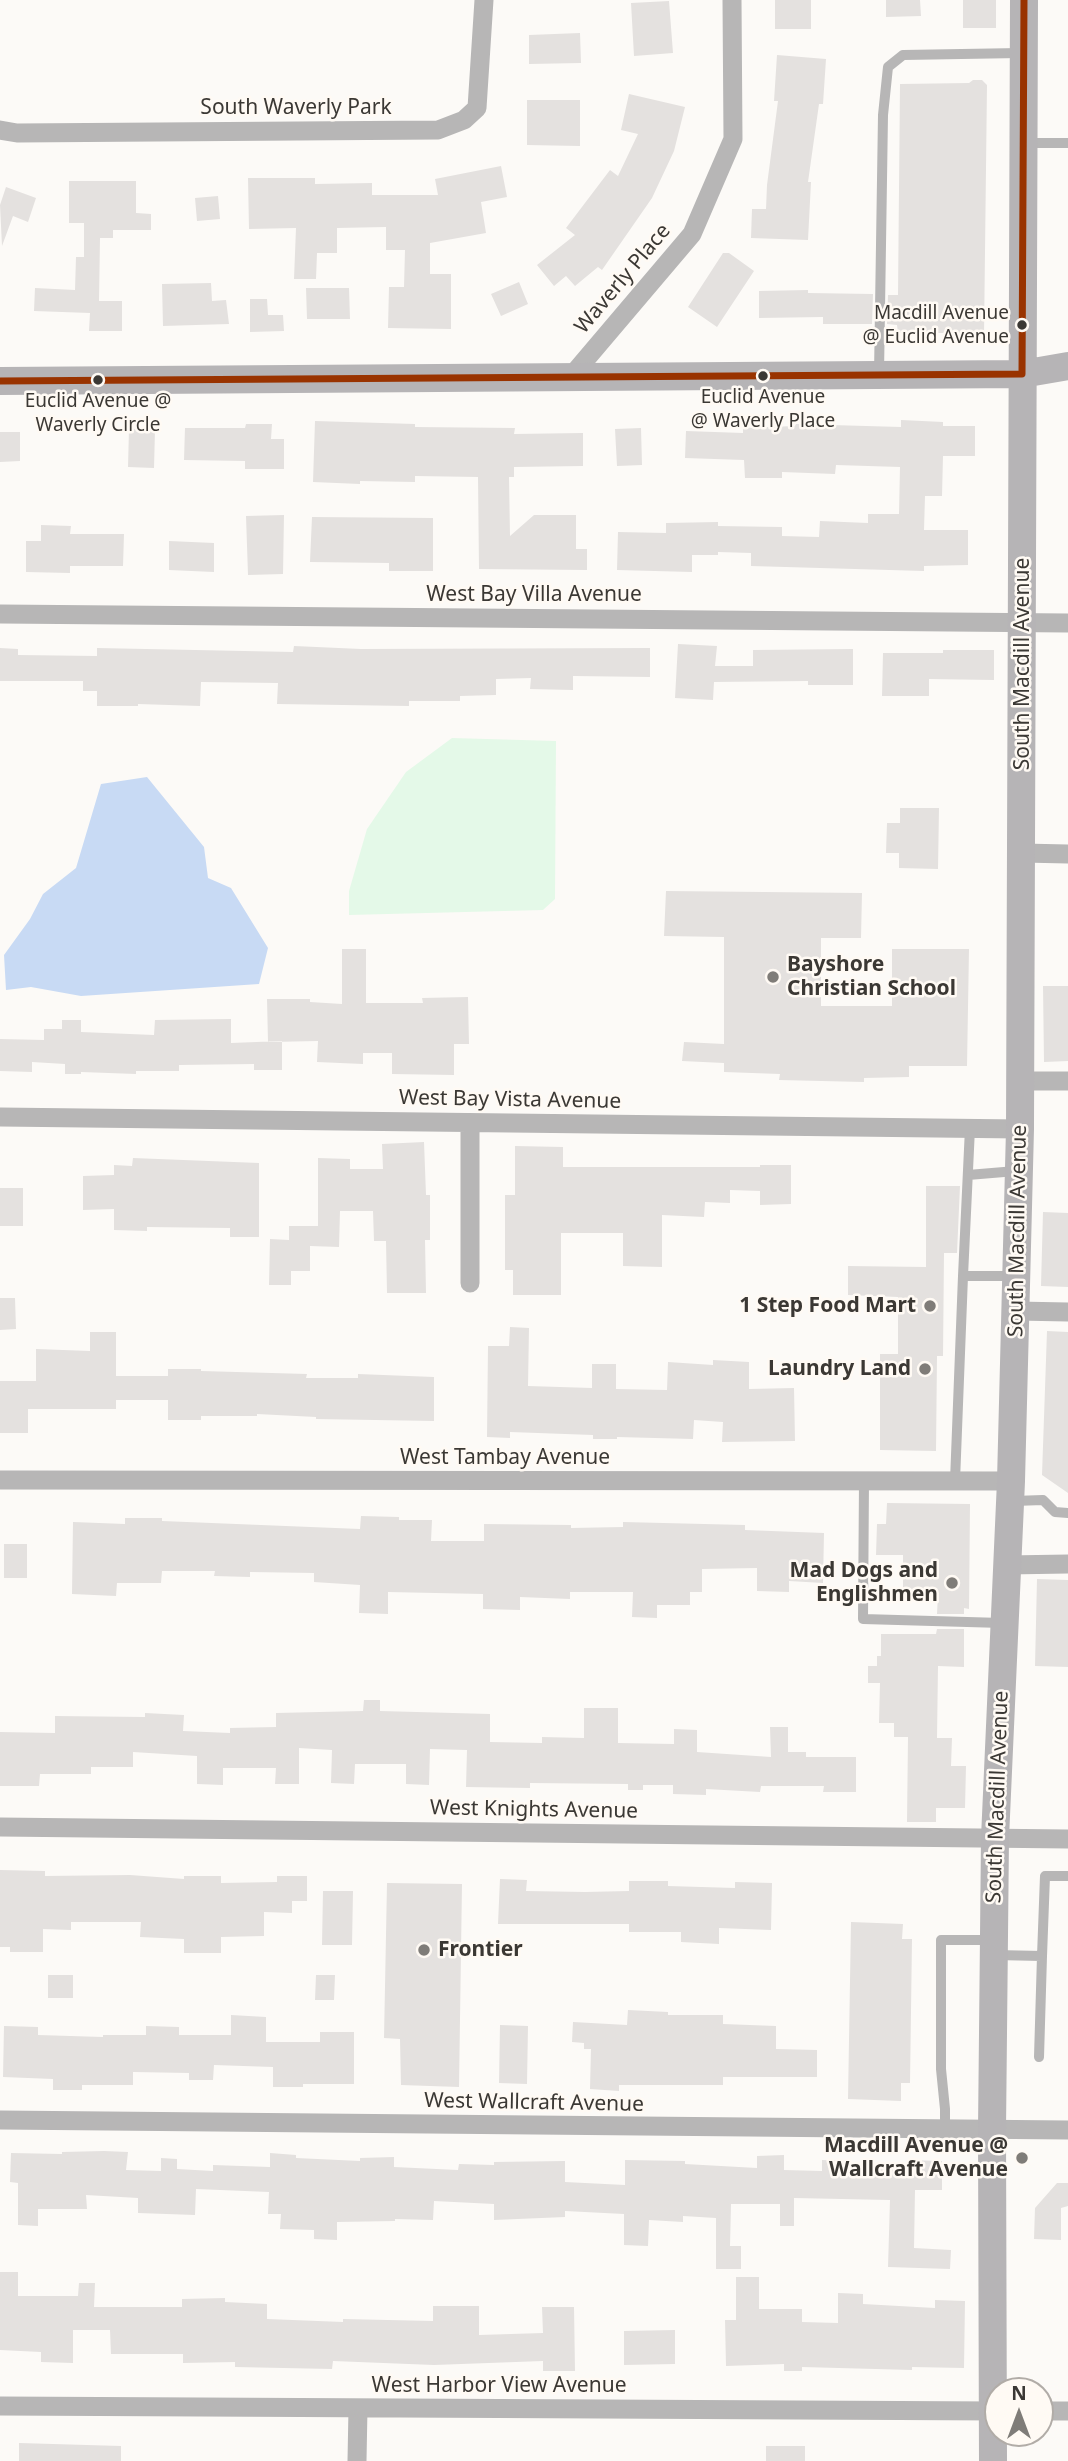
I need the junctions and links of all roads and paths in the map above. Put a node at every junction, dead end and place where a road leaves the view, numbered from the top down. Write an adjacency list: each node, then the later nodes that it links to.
1 (484, 0): 5 (street, South Waverly Park)
2 (732, 0): 11 (street, Waverly Place)
3 (1024, 0): 4 (street, South Macdill Avenue)
4 (1024, 53): 6 (street, South Macdill Avenue); 10 (lane)
5 (0, 130)
6 (1024, 143): 7 (lane); 9 (street, South Macdill Avenue)
7 (1068, 143)
8 (1068, 366): 9 (street)
9 (1022, 374): 10 (street); 14 (street, South Macdill Avenue)
10 (879, 376): 11 (street)
11 (569, 379): 12 (street)
12 (0, 381)
13 (0, 614): 14 (street, West Bay Villa Avenue)
14 (1024, 622): 15 (street, West Bay Villa Avenue); 16 (street, South Macdill Avenue)
15 (1068, 623)
16 (1021, 853): 17 (street); 18 (street, South Macdill Avenue)
17 (1068, 853)
18 (1021, 1081): 19 (street); 23 (street, South Macdill Avenue)
19 (1068, 1082)
20 (0, 1118): 21 (street, West Bay Vista Avenue)
21 (470, 1123): 22 (street, West Bay Vista Avenue); 28 (street)
22 (970, 1128): 23 (street, West Bay Vista Avenue); 25 (lane)
23 (1020, 1129): 24 (street, South Macdill Avenue)
24 (1019, 1171): 25 (lane); 27 (street, South Macdill Avenue)
25 (968, 1175): 26 (lane)
26 (963, 1276): 27 (lane); 33 (lane)
27 (1017, 1276): 29 (street, South Macdill Avenue)
28 (470, 1283)
29 (1016, 1311): 30 (street); 34 (street, South Macdill Avenue)
30 (1068, 1312)
31 (0, 1480): 32 (street, West Tambay Avenue)
32 (864, 1481): 33 (street, West Tambay Avenue); 38 (lane)
33 (955, 1481): 34 (street, West Tambay Avenue)
34 (1010, 1491): 35 (lane); 37 (street, South Macdill Avenue)
35 (1068, 1513)
36 (1068, 1564): 37 (street)
37 (1007, 1565): 38 (street, South Macdill Avenue)
38 (1005, 1623): 40 (street, South Macdill Avenue)
39 (0, 1827): 40 (street, West Knights Avenue)
40 (995, 1838): 41 (street, West Knights Avenue); 43 (street, South Macdill Avenue)
41 (1068, 1839)
42 (1068, 1877): 44 (lane)
43 (994, 1948): 44 (lane); 47 (lane); 48 (street, South Macdill Avenue)
44 (1042, 1956): 45 (lane)
45 (1040, 2057)
46 (0, 2120): 47 (street, West Wallcraft Avenue)
47 (945, 2129): 48 (street, West Wallcraft Avenue)
48 (992, 2130): 49 (street, West Wallcraft Avenue); 50 (street, South Macdill Avenue)
49 (1068, 2130)
50 (996, 2377)
51 (0, 2406): 52 (street, West Harbor View Avenue)
52 (358, 2408): 53 (street, West Harbor View Avenue); 54 (street)
53 (984, 2411)
54 (357, 2461)

